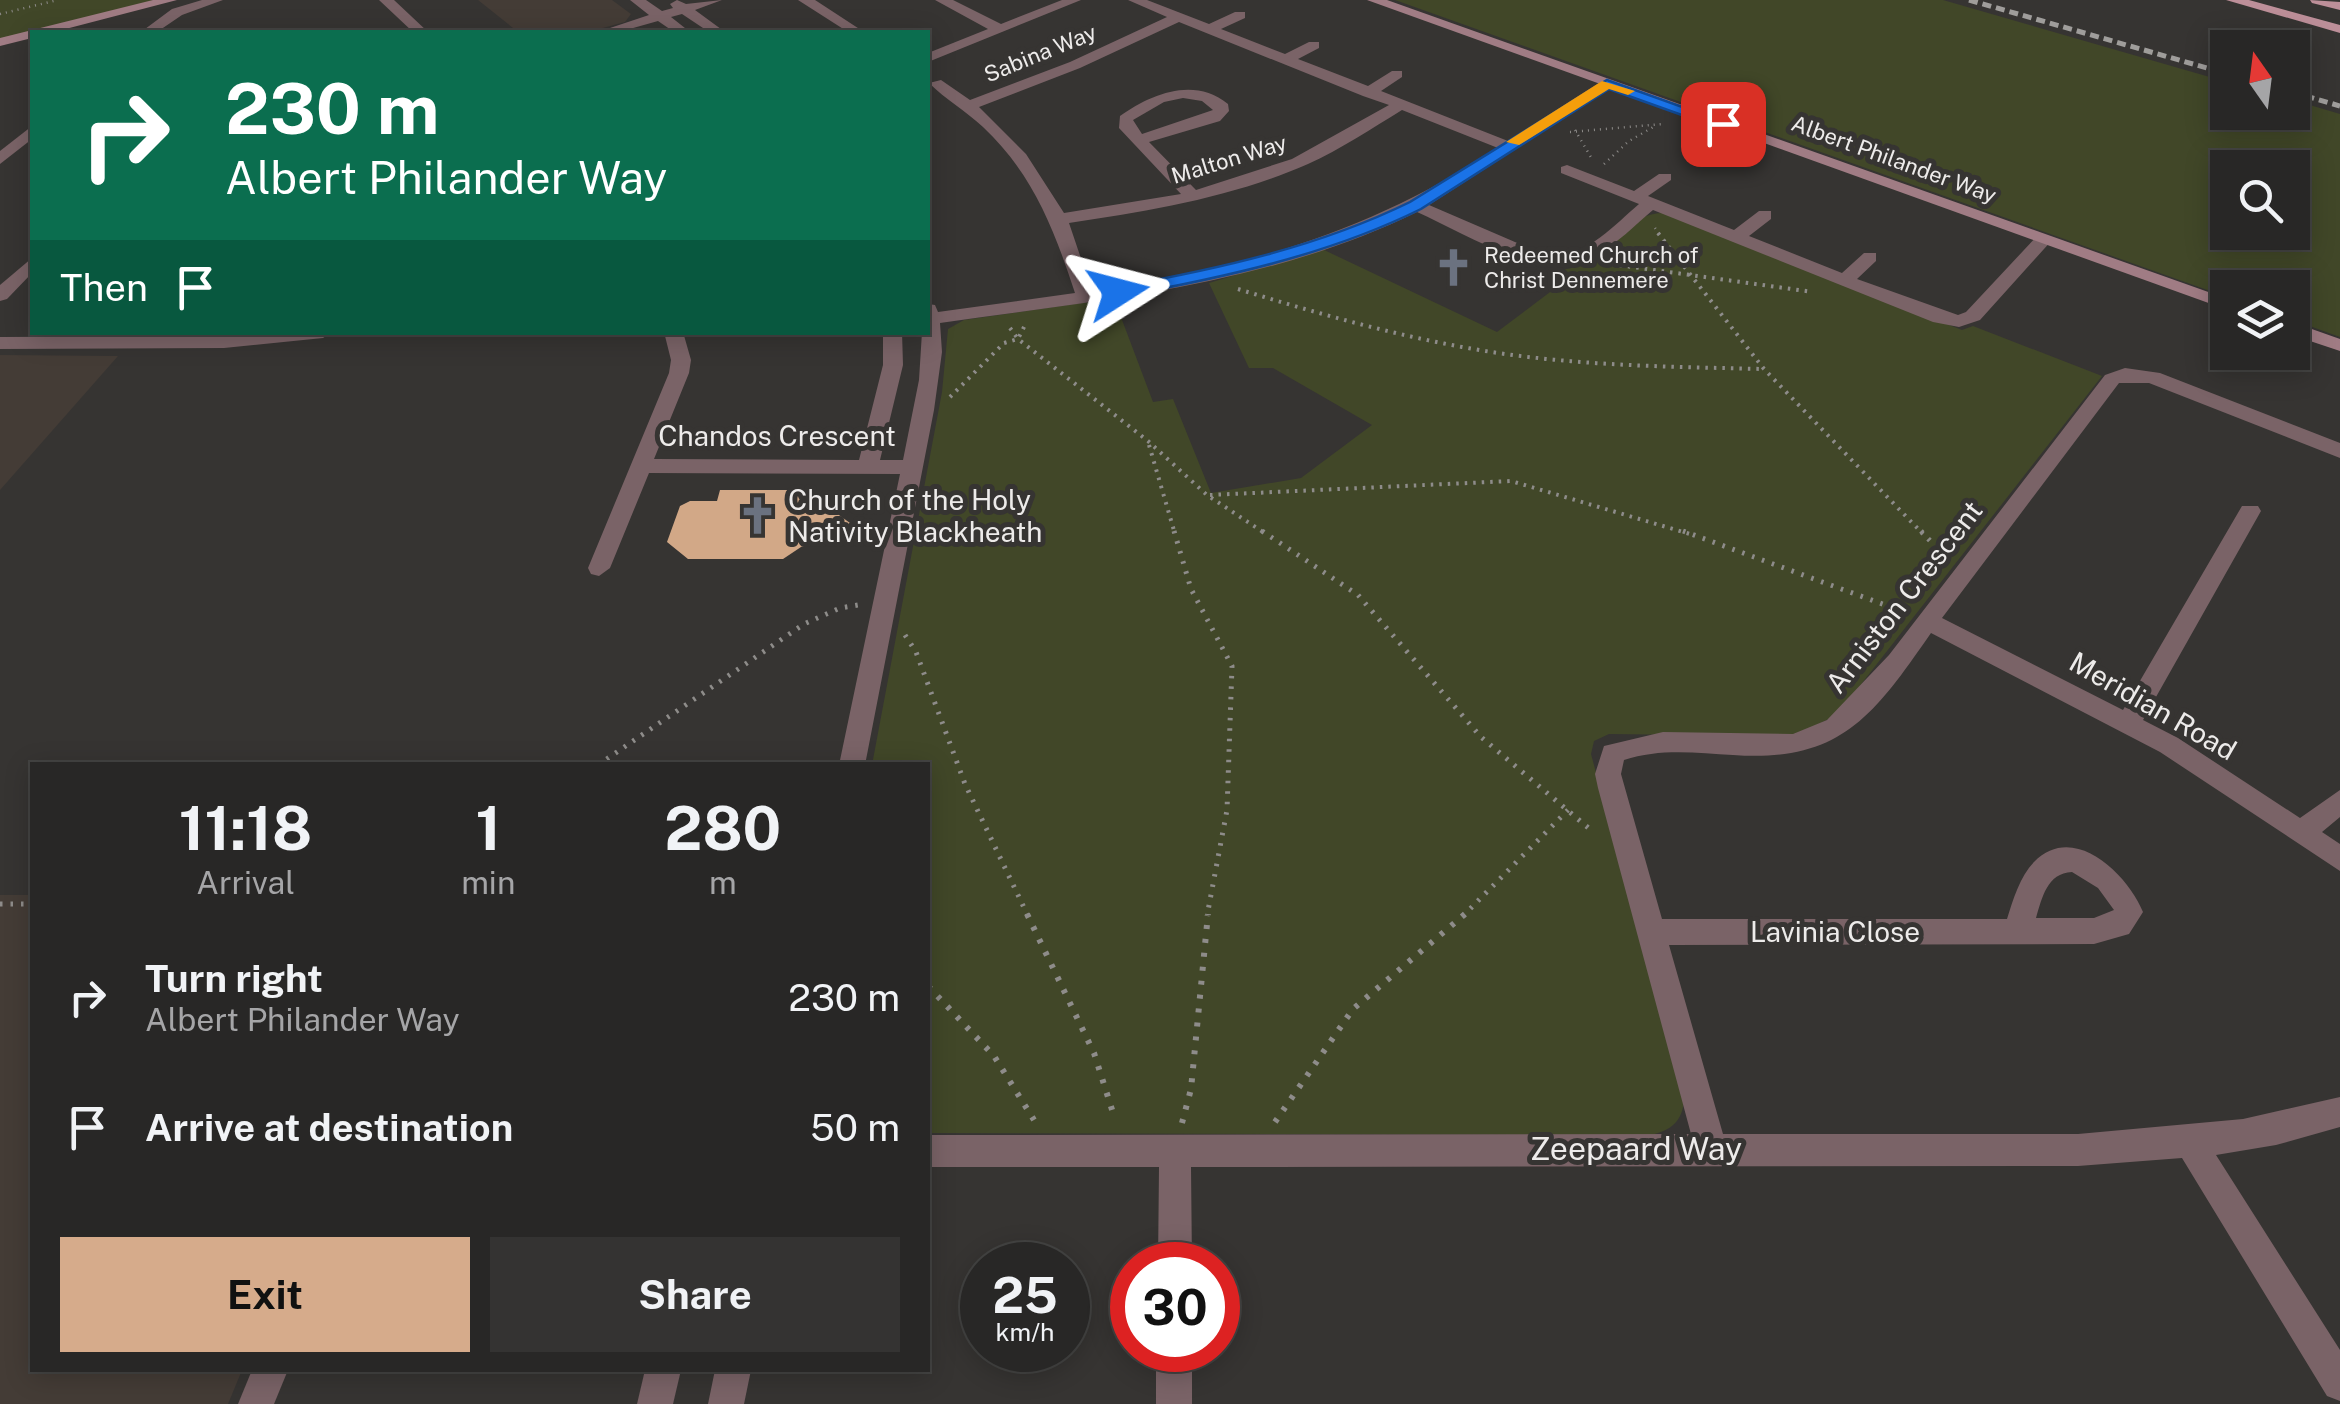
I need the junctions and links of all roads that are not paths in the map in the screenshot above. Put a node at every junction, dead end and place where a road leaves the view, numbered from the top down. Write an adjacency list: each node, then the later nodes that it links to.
1 (170, 0): 21 (street)
2 (216, 0): 22 (street)
3 (386, 0): 23 (street)
4 (637, 0): 16 (street)
5 (716, 0): 13 (street)
6 (805, 0): 26 (street)
7 (943, 0): 27 (street)
8 (1074, 0): 27 (street)
9 (1135, 0): 17 (street)
10 (1374, 0): 35 (street, Albert Philander Way)
11 (2232, 0): 20 (main road)
12 (2317, 0): 14 (main road)
13 (677, 5): 16 (street); 25 (street)
14 (2340, 6)
15 (1240, 15): 19 (street)
16 (660, 16): 18 (street); 24 (street)
17 (1179, 17): 19 (street); 37 (street, Sabina Way)
18 (643, 28)
19 (1210, 29): 32 (street)
20 (2340, 29)
21 (48, 30)
22 (151, 30)
23 (419, 30)
24 (680, 30)
25 (715, 30)
26 (854, 30)
27 (1000, 30): 31 (street)
28 (30, 34): 29 (street)
29 (0, 42)
30 (1314, 45): 32 (street)
31 (930, 57)
32 (1286, 59): 36 (street)
33 (1397, 74): 36 (street)
34 (936, 83): 37 (street)
35 (1607, 84): 41 (street); 51 (street, Albert Philander Way)
36 (1368, 92): 38 (street)
37 (971, 104): 49 (street)
38 (1400, 106): 41 (street); 45 (street, Malton Way)
39 (30, 133): 42 (street)
40 (1138, 140): 40 (street); 45 (street)
41 (1506, 146): 47 (street)
42 (0, 159)
43 (1567, 170): 46 (street)
44 (1665, 176): 46 (street)
45 (1192, 195): 49 (street, Malton Way)
46 (1642, 205): 47 (street); 50 (street)
47 (1416, 206): 56 (street)
48 (1764, 215): 50 (street)
49 (1059, 219): 56 (street)
50 (1736, 237): 54 (street)
51 (2044, 239): 54 (street); 57 (street, Albert Philander Way)
52 (1870, 256): 54 (street)
53 (30, 265): 55 (street)
54 (1845, 280)
55 (0, 295)
56 (1086, 296): 58 (street)
57 (2210, 299)
58 (930, 314)
59 (2310, 334): 66 (street)
60 (305, 335): 64 (street)
61 (674, 335): 68 (street, Chandos Crescent)
62 (892, 335): 69 (street)
63 (928, 335): 70 (street)
64 (116, 338): 65 (street)
65 (0, 343)
66 (2340, 345)
67 (2340, 451): 73 (street, Arniston Crescent)
68 (643, 466): 69 (street, Chandos Crescent); 72 (street, Chandos Crescent)
69 (868, 466): 70 (street, Chandos Crescent)
70 (911, 467): 75 (street)
71 (2250, 512): 74 (street)
72 (599, 568)
73 (1928, 621): 74 (street, Meridian Road); 80 (street, Arniston Crescent)
74 (2128, 723): 77 (street, Meridian Road)
75 (853, 762)
76 (2340, 801): 77 (street)
77 (2302, 833): 78 (street, Meridian Road)
78 (2340, 858)
79 (2017, 931): 80 (street, Lavinia Close)
80 (1654, 932): 83 (street, Arniston Crescent)
81 (2340, 1112): 82 (street, Zeepaard Way)
82 (2190, 1142): 83 (street, Zeepaard Way); 91 (street)
83 (1711, 1149): 84 (street, Zeepaard Way)
84 (1175, 1150): 85 (street, Zeepaard Way); 86 (street)
85 (930, 1151)
86 (1175, 1242)
87 (269, 1372): 92 (street)
88 (663, 1372): 93 (street)
89 (733, 1372): 94 (street)
90 (1174, 1372): 95 (street)
91 (2340, 1383)
92 (256, 1404)
93 (655, 1404)
94 (726, 1404)
95 (1174, 1404)

